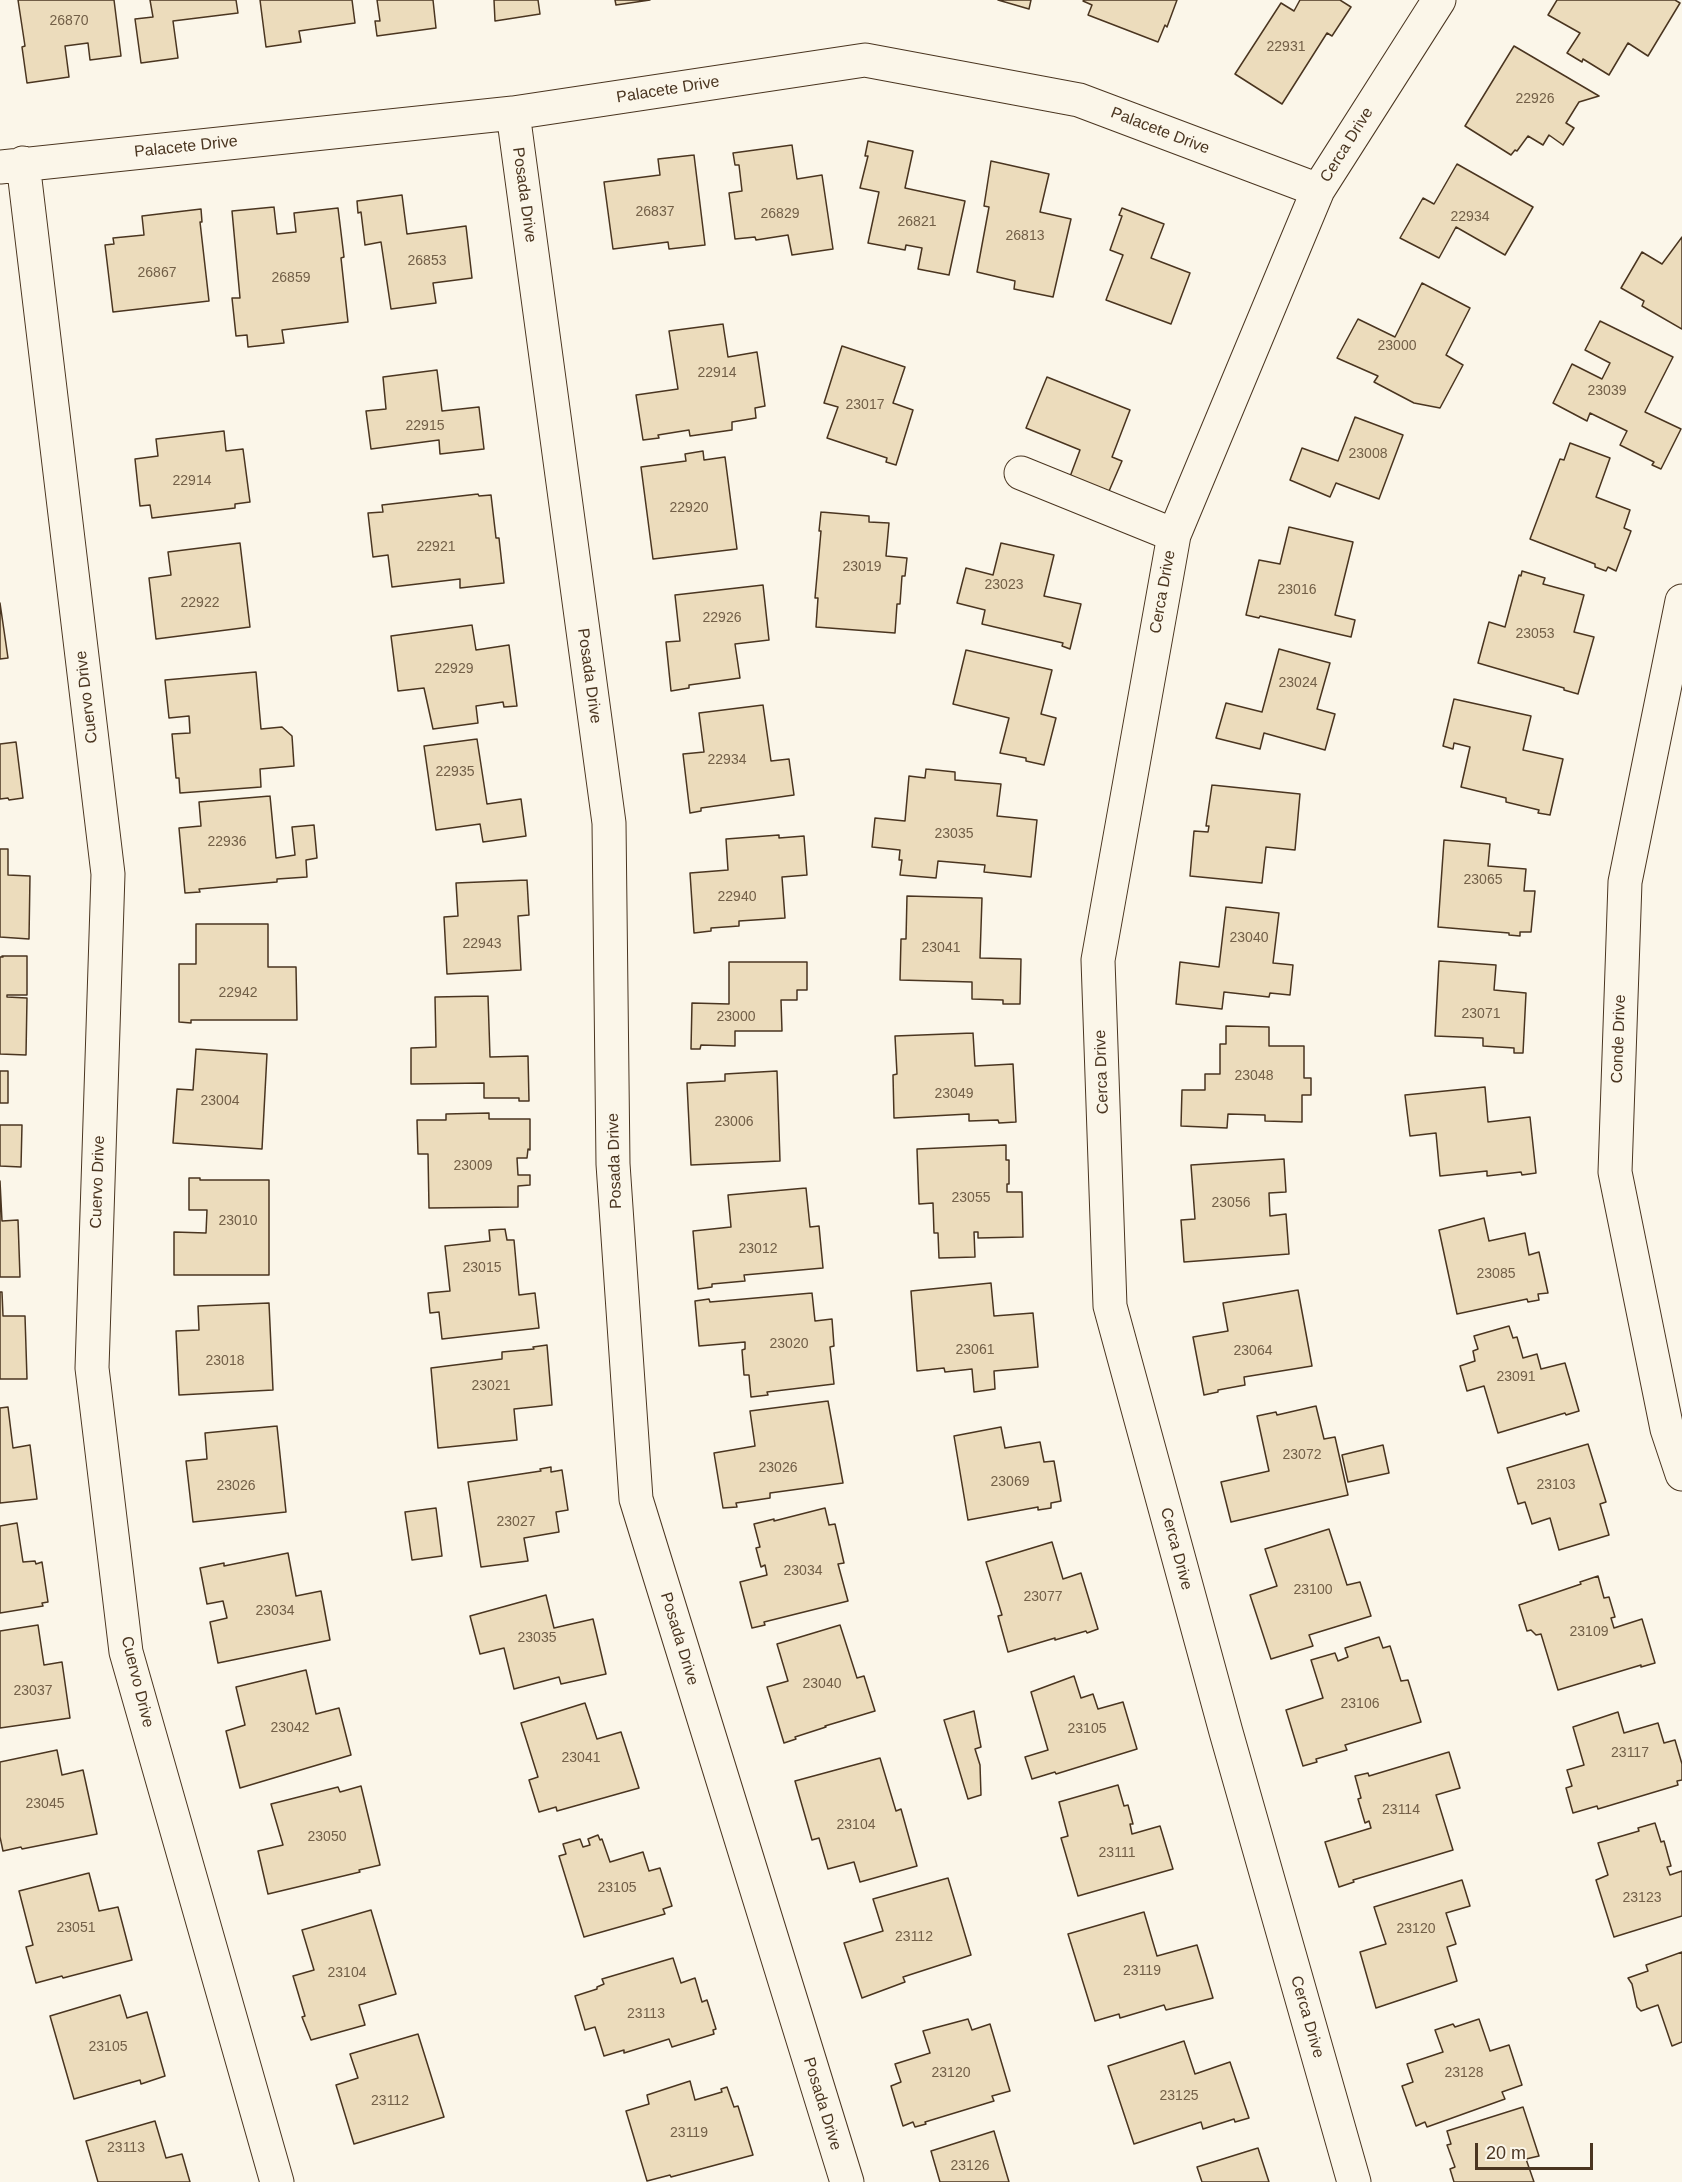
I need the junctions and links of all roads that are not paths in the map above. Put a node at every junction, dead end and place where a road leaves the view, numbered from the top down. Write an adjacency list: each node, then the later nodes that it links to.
1 (1439, 0): 4 (street, Cerca Drive)
2 (513, 113): 3 (street, Palacete Drive); 4 (street, Palacete Drive); 10 (street, Posada Drive)
3 (12, 165): 9 (street, Cuervo Drive)
4 (1318, 190): 6 (street, Cerca Drive)
5 (1021, 472): 6 (street)
6 (1174, 535): 11 (street, Cerca Drive)
7 (1682, 601): 8 (street, Conde Drive)
8 (1682, 1474)
9 (277, 2182)
10 (847, 2182)
11 (1354, 2182)

